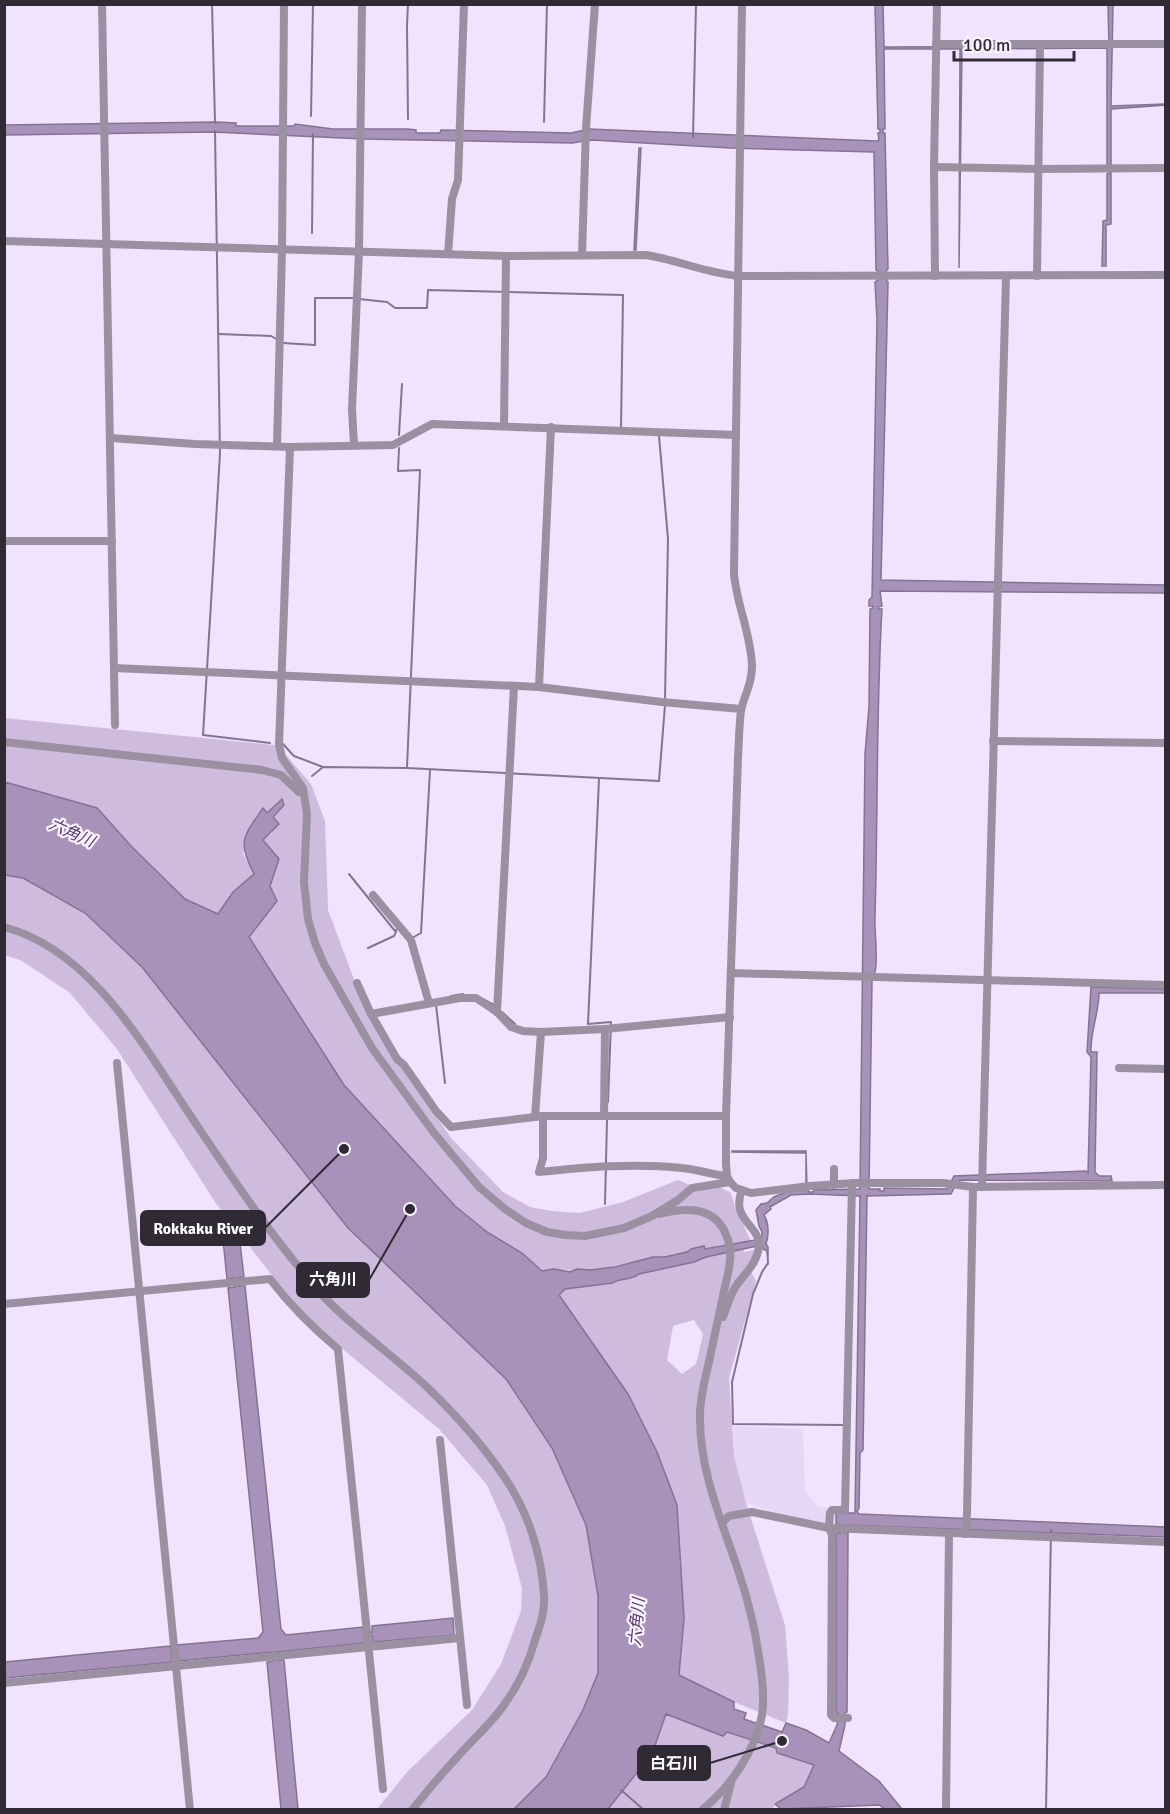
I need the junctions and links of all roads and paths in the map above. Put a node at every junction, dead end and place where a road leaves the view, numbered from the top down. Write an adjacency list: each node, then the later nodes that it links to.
1 (102, 4): 15 (street)
2 (284, 4): 16 (street)
3 (362, 4): 17 (street)
4 (464, 4): 18 (street)
5 (595, 4): 19 (street)
6 (742, 4): 22 (street)
7 (937, 4): 9 (street)
8 (1166, 44): 10 (street)
9 (936, 48): 10 (street); 11 (street)
10 (1039, 48): 13 (street)
11 (934, 167): 13 (street); 23 (street)
12 (1166, 168): 13 (street)
13 (1038, 169): 24 (street)
14 (4, 241): 15 (street)
15 (107, 244): 16 (street); 29 (street)
16 (282, 250): 17 (street); 31 (street)
17 (359, 251): 18 (street); 30 (street)
18 (448, 254): 20 (street)
19 (582, 255): 20 (street); 22 (street)
20 (506, 256): 26 (street)
21 (1166, 275): 24 (street)
22 (738, 276): 23 (street); 28 (street)
23 (935, 276): 25 (street)
24 (1037, 276): 25 (street)
25 (1006, 277): 41 (street)
26 (504, 426): 27 (street); 30 (street)
27 (551, 427): 28 (street); 38 (street)
28 (736, 435): 39 (street)
29 (111, 438): 31 (street); 34 (street)
30 (354, 445): 32 (street)
31 (277, 446): 32 (street)
32 (290, 447): 36 (street)
33 (4, 541): 34 (street)
34 (112, 541): 35 (street)
35 (114, 668): 36 (street); 40 (street)
36 (281, 675): 37 (street); 44 (street)
37 (514, 686): 38 (street); 52 (street)
38 (539, 687): 39 (street)
39 (741, 709): 47 (street)
40 (115, 725)
41 (993, 741): 43 (street); 48 (street)
42 (4, 742): 44 (street)
43 (1166, 743)
44 (302, 795): 70 (street)
45 (373, 895): 51 (street)
46 (4, 927): 89 (street)
47 (731, 972): 48 (street); 54 (street)
48 (986, 981): 50 (street); 65 (street)
49 (357, 983): 53 (street)
50 (1166, 985)
51 (434, 1003): 52 (street); 53 (street)
52 (497, 1009): 56 (street)
53 (371, 1014): 60 (street)
54 (730, 1017): 55 (street); 62 (street)
55 (609, 1029): 56 (street); 61 (street)
56 (541, 1032): 60 (street)
57 (117, 1063): 71 (street)
58 (1119, 1068): 59 (street)
59 (1166, 1069)
60 (539, 1116): 61 (street); 64 (street)
61 (606, 1116): 62 (street)
62 (726, 1116): 64 (street)
63 (834, 1169): 67 (street)
64 (729, 1179): 69 (street); 70 (street)
65 (980, 1182): 66 (street); 68 (street); 78 (street)
66 (853, 1183): 67 (street); 76 (street)
67 (834, 1185): 69 (street)
68 (1166, 1185)
69 (742, 1190): 73 (street)
70 (652, 1216): 73 (street)
71 (139, 1292): 72 (street); 81 (street); 82 (street)
72 (4, 1304)
73 (716, 1332): 75 (street)
74 (440, 1440): 80 (street)
75 (722, 1523): 76 (street); 86 (street)
76 (829, 1528): 77 (street); 85 (street)
77 (949, 1533): 78 (street); 92 (street)
78 (965, 1533): 79 (street)
79 (1166, 1542)
80 (460, 1638): 81 (street); 84 (street)
81 (370, 1648): 82 (street); 87 (street)
82 (176, 1666): 83 (street); 88 (street)
83 (4, 1683)
84 (467, 1705)
85 (848, 1718)
86 (732, 1779): 90 (street); 91 (street)
87 (383, 1789)
88 (190, 1809)
89 (412, 1809)
90 (702, 1809)
91 (724, 1809)
92 (946, 1809)

